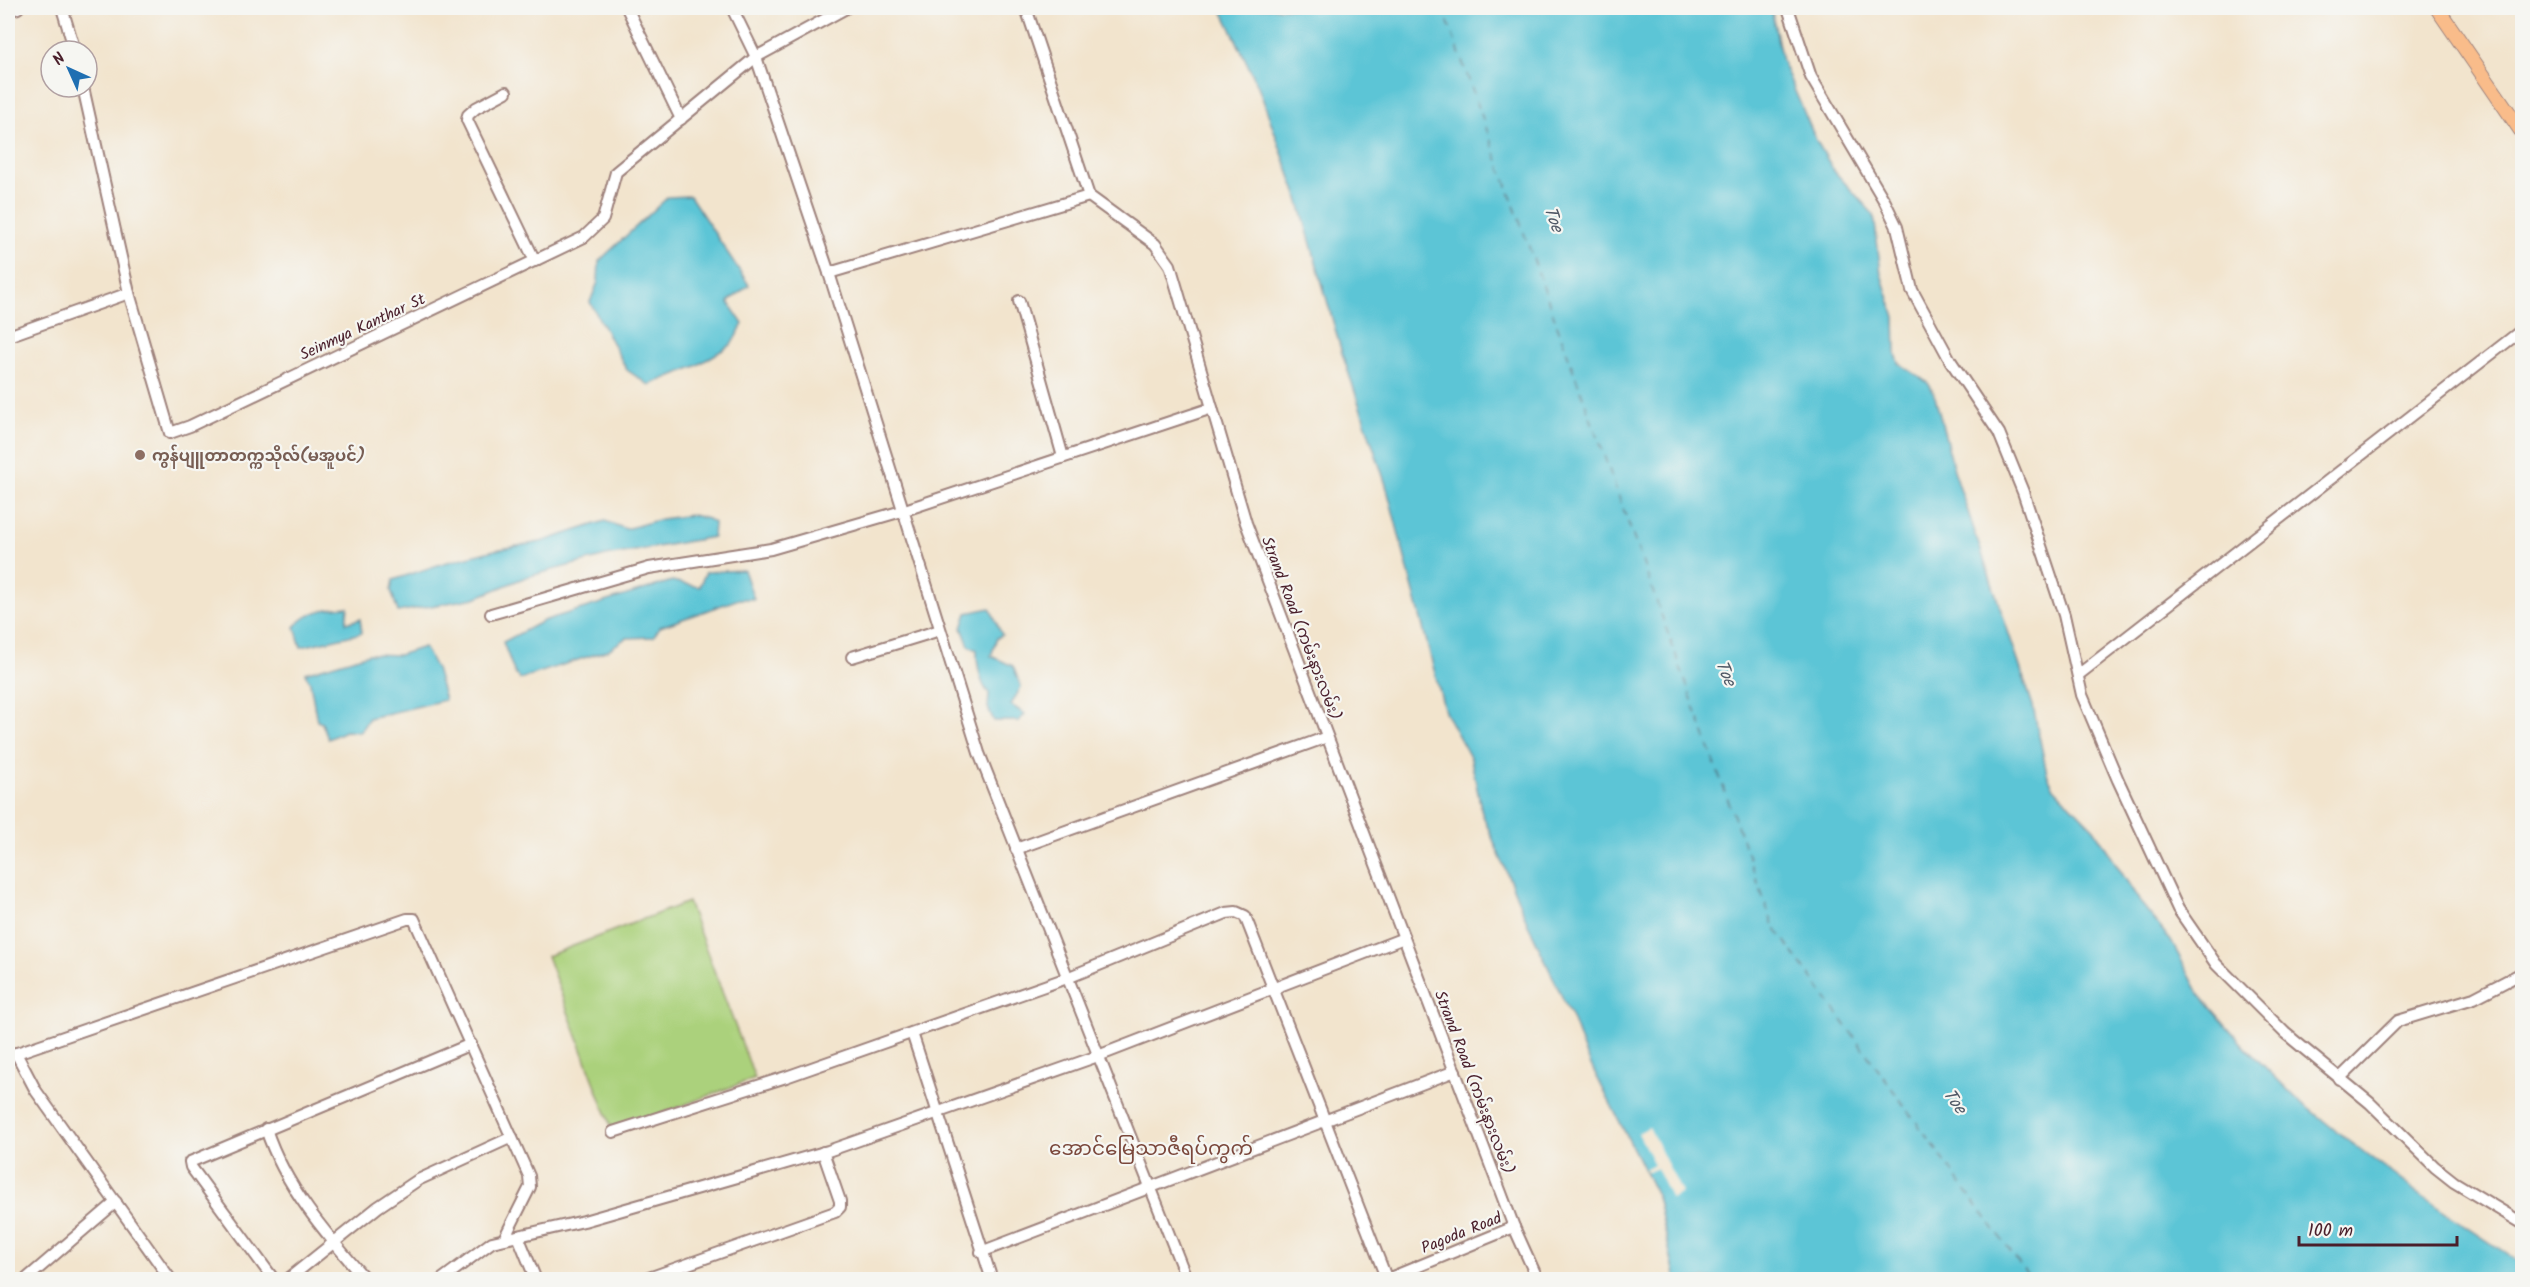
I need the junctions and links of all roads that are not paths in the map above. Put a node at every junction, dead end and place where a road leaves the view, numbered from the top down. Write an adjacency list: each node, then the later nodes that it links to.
1 (18, 8): 9 (street)
2 (62, 8): 10 (street)
3 (627, 8): 14 (street)
4 (732, 8): 11 (street)
5 (846, 8): 11 (street, Seinmya Kanthar St)
6 (1788, 8): 29 (street)
7 (2437, 8): 15 (main road)
8 (1027, 9): 16 (street)
9 (8, 11)
10 (71, 39)
11 (756, 57): 14 (street, Seinmya Kanthar St); 18 (street)
12 (506, 92): 17 (street)
13 (86, 99): 19 (street)
14 (681, 119): 17 (street, Seinmya Kanthar St)
15 (2523, 132)
16 (1089, 196): 18 (street); 23 (street, Strand Road (ကမ်းနားလမ်း))
17 (534, 261): 19 (street, Seinmya Kanthar St)
18 (829, 273): 25 (street)
19 (129, 293): 22 (street)
20 (1019, 301): 24 (street)
21 (2523, 330): 29 (street)
22 (8, 336)
23 (1212, 408): 24 (street); 30 (street, Strand Road (ကမ်းနားလမ်း))
24 (1063, 457): 25 (street)
25 (902, 511): 26 (street); 27 (street)
26 (491, 614)
27 (940, 630): 28 (street); 31 (street)
28 (852, 657)
29 (2078, 675): 41 (street)
30 (1327, 737): 31 (street); 32 (street, Strand Road (ကမ်းနားလမ်း))
31 (1016, 849): 34 (street)
32 (1404, 938): 35 (street); 40 (street, Strand Road (ကမ်းနားလမ်း))
33 (2523, 973): 41 (street)
34 (1067, 978): 35 (street); 36 (street); 39 (street)
35 (1275, 989): 39 (street); 43 (street)
36 (912, 1033): 42 (street); 45 (street)
37 (471, 1044): 38 (street); 44 (street); 46 (street)
38 (12, 1055): 49 (street)
39 (1098, 1056): 42 (street); 48 (street)
40 (1455, 1071): 43 (street); 51 (street, Strand Road (ကမ်းနားလမ်း))
41 (2339, 1079): 50 (street)
42 (937, 1112): 47 (street); 55 (street)
43 (1326, 1120): 48 (street); 57 (street)
44 (266, 1129): 54 (street); 59 (street)
45 (613, 1132)
46 (512, 1137): 53 (street); 54 (street)
47 (823, 1152): 52 (street); 64 (street)
48 (1150, 1187): 55 (street); 66 (street)
49 (116, 1202): 56 (street); 58 (street)
50 (2523, 1223)
51 (1514, 1227): 57 (street, Pagoda Road); 67 (street, Strand Road (ကမ်းနားလမ်း))
52 (518, 1236): 53 (street); 63 (street)
53 (504, 1239): 62 (street)
54 (333, 1242): 60 (street); 61 (street)
55 (981, 1252): 65 (street)
56 (168, 1278)
57 (1386, 1279)
58 (26, 1280)
59 (274, 1280)
60 (287, 1280)
61 (366, 1280)
62 (441, 1280)
63 (536, 1280)
64 (643, 1280)
65 (992, 1280)
66 (1187, 1280)
67 (1538, 1280)

